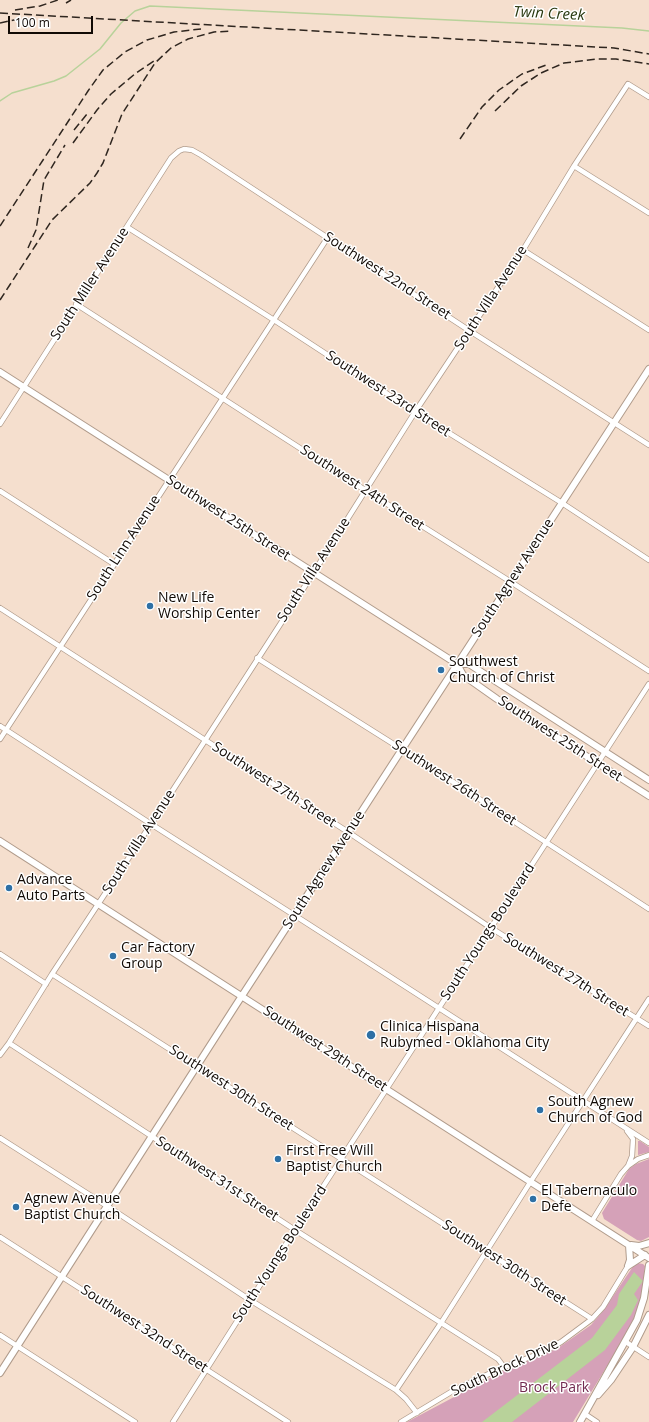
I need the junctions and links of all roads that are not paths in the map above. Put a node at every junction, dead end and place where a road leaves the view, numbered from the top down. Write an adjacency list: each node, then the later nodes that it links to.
1 (649, 97): 3 (street, South Villa Avenue)
2 (184, 149): 5 (street, South Miller Avenue); 6 (street, Southwest 22nd Street)
3 (574, 166): 4 (street); 7 (street, South Villa Avenue)
4 (649, 213)
5 (127, 227): 8 (street, South Miller Avenue); 9 (street, Southwest 23rd Street)
6 (328, 237): 9 (street, South Linn Avenue); 11 (street, Southwest 22nd Street)
7 (523, 250): 10 (street); 11 (street, South Villa Avenue)
8 (76, 304): 14 (street, South Miller Avenue); 15 (street, Southwest 24th Street)
9 (274, 320): 15 (street, South Linn Avenue); 16 (street, Southwest 23rd Street)
10 (649, 330)
11 (470, 331): 16 (street, South Villa Avenue); 17 (street, Southwest 22nd Street)
12 (649, 369): 17 (main road, South Agnew Avenue)
13 (0, 372): 14 (main road, Southwest 25th Street)
14 (23, 387): 18 (street, South Miller Avenue); 20 (main road, Southwest 25th Street)
15 (223, 398): 20 (street, South Linn Avenue); 21 (street, Southwest 24th Street)
16 (415, 412): 21 (street, South Villa Avenue); 23 (street, Southwest 23rd Street)
17 (614, 422): 19 (street, Southwest 22nd Street); 23 (main road, South Agnew Avenue)
18 (0, 424)
19 (649, 445)
20 (168, 480): 25 (street, South Linn Avenue); 26 (main road, Southwest 25th Street)
21 (365, 490): 26 (street, South Villa Avenue); 27 (street, Southwest 24th Street)
22 (0, 491): 25 (street)
23 (562, 503): 24 (street, Southwest 23rd Street); 27 (main road, South Agnew Avenue)
24 (649, 560)
25 (114, 564): 29 (street, South Linn Avenue)
26 (314, 572): 30 (street, South Villa Avenue); 31 (main road, Southwest 25th Street)
27 (511, 582): 31 (main road, South Agnew Avenue); 32 (street, Southwest 24th Street)
28 (0, 608): 29 (street, Southwest 27th Street)
29 (61, 646): 35 (street, South Linn Avenue); 37 (street, Southwest 27th Street)
30 (257, 658): 37 (street, South Villa Avenue); 38 (street, Southwest 26th Street)
31 (457, 664): 38 (main road, South Agnew Avenue); 39 (main road, Southwest 25th Street); 40 (main road, Southwest 25th Street)
32 (649, 671)
33 (649, 684): 39 (street, South Youngs Boulevard)
34 (0, 726): 35 (street)
35 (6, 730): 36 (street, South Linn Avenue); 43 (street)
36 (0, 739)
37 (204, 740): 43 (street, South Villa Avenue); 44 (street, Southwest 27th Street)
38 (402, 749): 44 (main road, South Agnew Avenue); 46 (street, Southwest 26th Street)
39 (606, 752): 40 (street, South Youngs Boulevard); 41 (main road, Southwest 25th Street)
40 (598, 763): 42 (main road, Southwest 25th Street); 46 (street, South Youngs Boulevard)
41 (649, 780)
42 (649, 796)
43 (151, 824): 47 (street, South Villa Avenue); 49 (street)
44 (348, 832): 49 (main road, South Agnew Avenue); 50 (street, Southwest 27th Street)
45 (0, 841): 47 (main road, Southwest 29th Street)
46 (546, 842): 48 (street, Southwest 26th Street); 50 (street, South Youngs Boulevard)
47 (98, 904): 52 (street, South Villa Avenue); 54 (main road, Southwest 29th Street)
48 (649, 909)
49 (295, 915): 54 (main road, South Agnew Avenue); 56 (street)
50 (491, 928): 56 (street, South Youngs Boulevard); 57 (street, Southwest 27th Street)
51 (0, 954): 53 (street)
52 (52, 974): 53 (street, South Villa Avenue); 61 (street, Southwest 30th Street)
53 (46, 984): 59 (street, South Villa Avenue)
54 (242, 996): 61 (main road, South Agnew Avenue); 62 (main road, Southwest 29th Street)
55 (649, 999): 57 (street)
56 (439, 1008): 62 (street, South Youngs Boulevard); 63 (street)
57 (636, 1019): 58 (street, Southwest 27th Street); 63 (street)
58 (649, 1026)
59 (9, 1044): 60 (street, South Villa Avenue); 65 (street, Southwest 31st Street)
60 (0, 1055)
61 (197, 1066): 65 (main road, South Agnew Avenue); 69 (street, Southwest 30th Street)
62 (386, 1088): 69 (street, South Youngs Boulevard); 71 (main road, Southwest 29th Street)
63 (583, 1101): 64 (street); 71 (street)
64 (626, 1129): 67 (street); 70 (street)
65 (152, 1137): 72 (main road, South Agnew Avenue); 74 (street, Southwest 31st Street)
66 (0, 1138): 72 (street)
67 (649, 1143)
68 (649, 1155): 70 (street)
69 (341, 1159): 74 (street, South Youngs Boulevard); 78 (street, Southwest 30th Street)
70 (628, 1166): 73 (street)
71 (531, 1181): 73 (main road, Southwest 29th Street); 78 (street)
72 (107, 1206): 82 (main road, South Agnew Avenue); 83 (street)
73 (592, 1221): 77 (main road, Southwest 29th Street)
74 (295, 1230): 83 (street, South Youngs Boulevard); 86 (street, Southwest 31st Street)
75 (0, 1237): 82 (street, Southwest 32nd Street)
76 (649, 1243): 77 (main road)
77 (629, 1245): 79 (main road, Southwest 29th Street); 81 (main road)
78 (486, 1252): 84 (street, Southwest 30th Street); 86 (street)
79 (647, 1256): 81 (main road)
80 (649, 1265): 88 (main road)
81 (628, 1266): 84 (street, South Brock Drive)
82 (62, 1276): 89 (main road, South Agnew Avenue); 93 (street, Southwest 32nd Street)
83 (250, 1300): 93 (street, South Youngs Boulevard); 95 (street)
84 (592, 1319): 92 (street, South Brock Drive)
85 (648, 1319): 90 (main road)
86 (442, 1323): 92 (street, Southwest 31st Street); 95 (street)
87 (0, 1335): 89 (street)
88 (626, 1342): 90 (street); 96 (main road)
89 (17, 1346): 94 (main road, South Agnew Avenue); 99 (street)
90 (633, 1347): 91 (street); 96 (main road)
91 (649, 1357)
92 (504, 1367): 97 (street, South Brock Drive)
93 (207, 1369): 100 (street, South Youngs Boulevard); 101 (street, Southwest 32nd Street)
94 (0, 1372)
95 (396, 1390): 97 (street)
96 (592, 1403): 98 (main road)
97 (417, 1413): 102 (street, South Brock Drive)
98 (585, 1414): 103 (main road); 104 (street)
99 (135, 1422)
100 (173, 1422)
101 (288, 1422)
102 (401, 1422)
103 (580, 1422)
104 (597, 1422)

